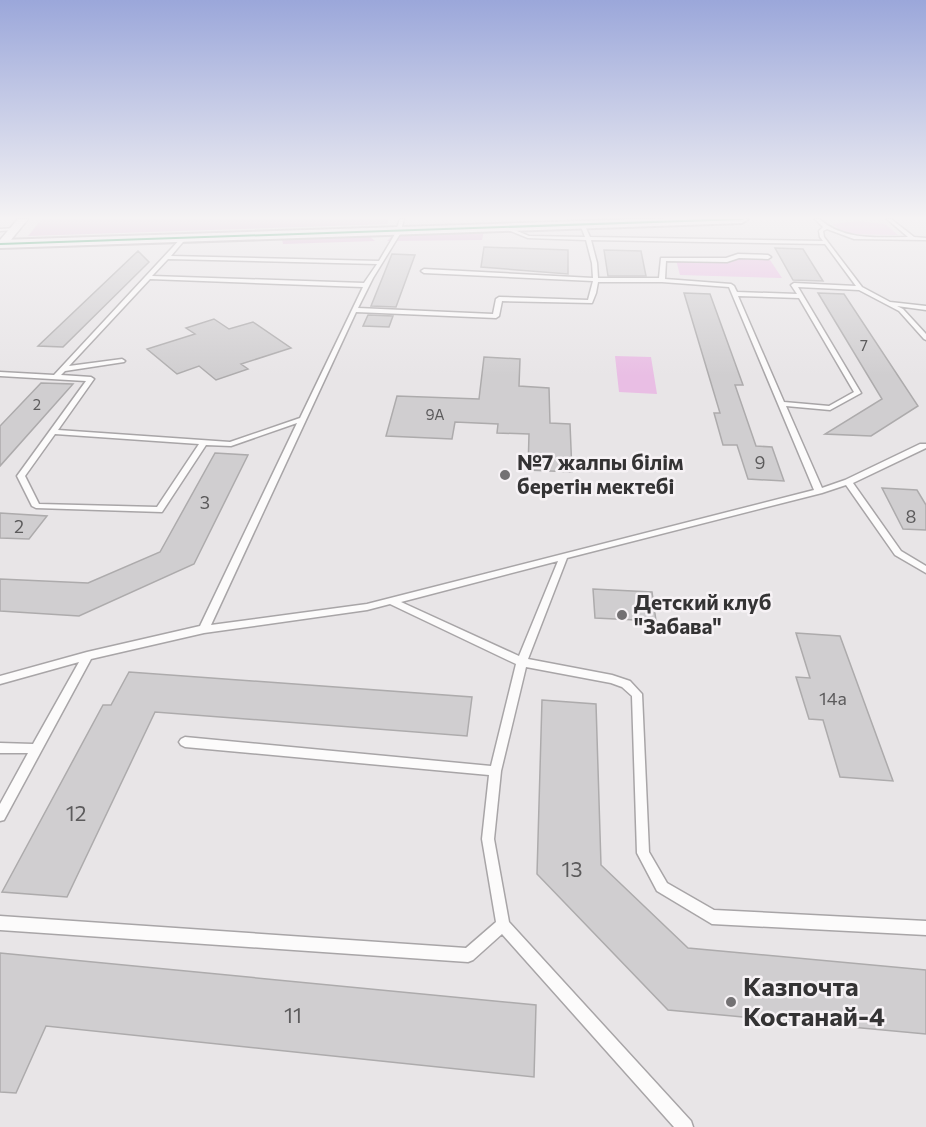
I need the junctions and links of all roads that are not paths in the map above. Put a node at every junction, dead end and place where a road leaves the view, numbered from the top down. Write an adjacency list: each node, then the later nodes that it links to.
1 (153, 272): 7 (lane)
2 (373, 272): 10 (lane)
3 (424, 272): 8 (lane)
4 (595, 272): 8 (lane)
5 (662, 272): 9 (lane)
6 (848, 272): 11 (lane)
7 (148, 277): 10 (lane); 19 (lane)
8 (597, 280): 9 (lane); 16 (lane)
9 (662, 280): 12 (lane)
10 (366, 285): 16 (lane)
11 (860, 288): 13 (lane); 14 (lane)
12 (735, 294): 13 (lane); 22 (lane)
13 (800, 296): 22 (lane)
14 (889, 303): 15 (lane); 17 (lane)
15 (926, 308)
16 (354, 310): 23 (lane)
17 (926, 338)
18 (122, 362): 19 (lane)
19 (63, 369): 21 (lane)
20 (0, 374): 21 (lane)
21 (55, 378): 24 (lane)
22 (782, 404): 28 (lane)
23 (303, 419): 25 (lane); 32 (lane)
24 (54, 432): 25 (lane); 25 (lane)
25 (204, 442)
26 (923, 446): 27 (lane)
27 (848, 482): 28 (lane); 30 (lane)
28 (819, 491): 29 (lane)
29 (564, 556): 31 (lane); 34 (lane)
30 (926, 570)
31 (391, 601): 32 (lane); 34 (lane)
32 (204, 629): 33 (lane)
33 (87, 656): 35 (lane); 38 (lane)
34 (522, 662): 39 (lane); 43 (lane)
35 (0, 680)
36 (185, 742): 39 (lane)
37 (0, 748): 38 (lane)
38 (36, 750): 40 (lane)
39 (495, 771): 42 (lane)
40 (0, 816)
41 (0, 923): 42 (lane)
42 (502, 925): 44 (lane)
43 (926, 928)
44 (685, 1127)

